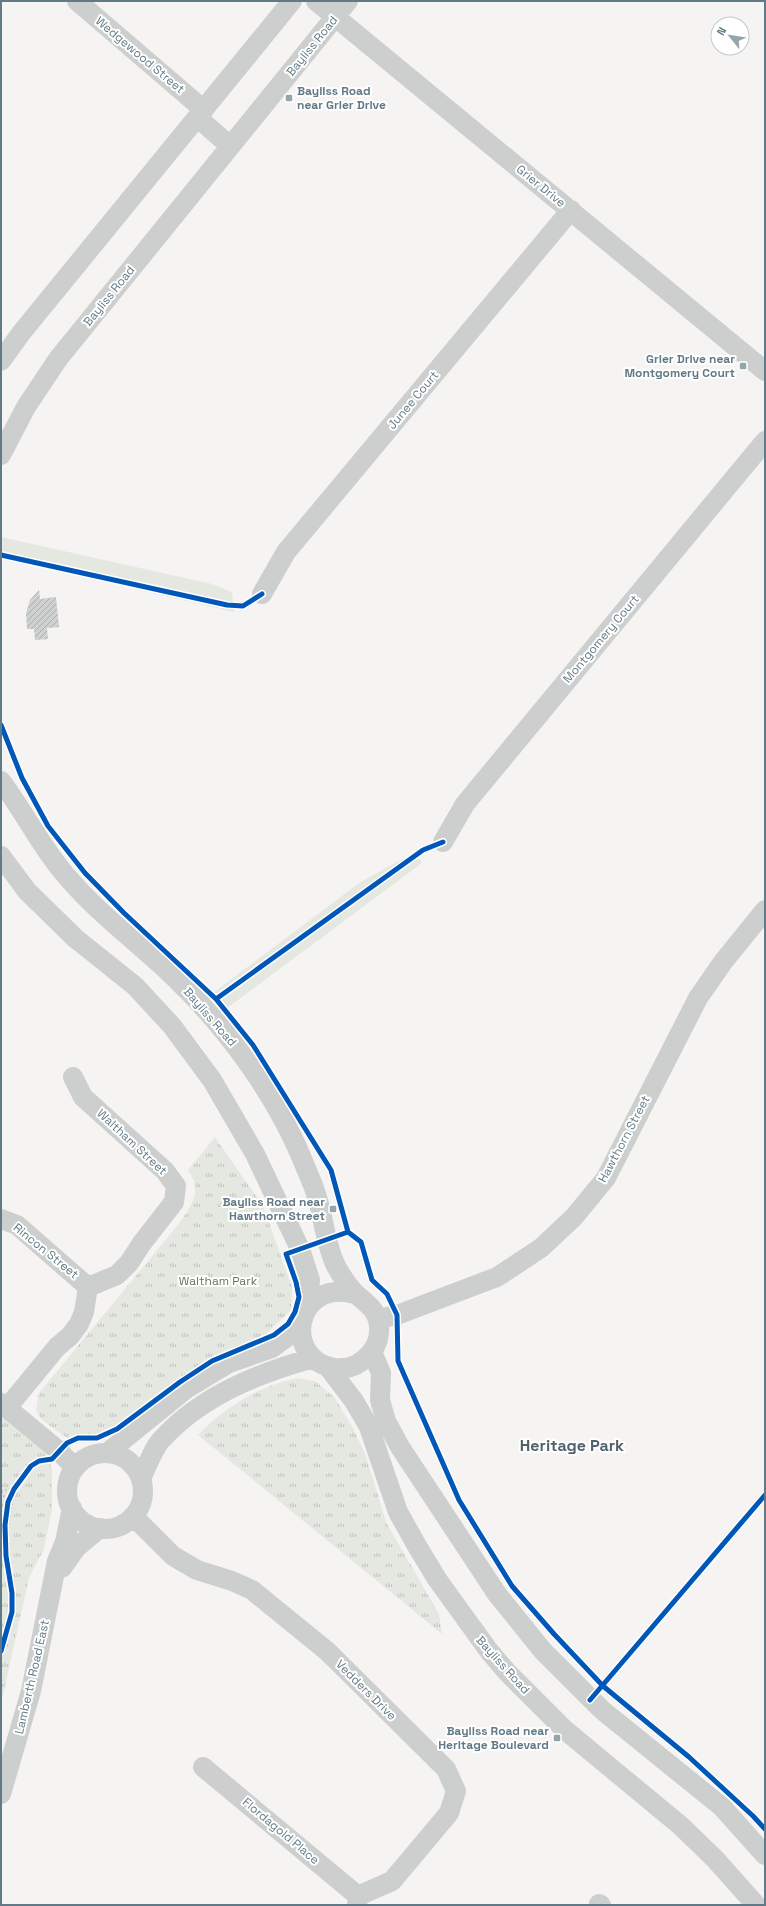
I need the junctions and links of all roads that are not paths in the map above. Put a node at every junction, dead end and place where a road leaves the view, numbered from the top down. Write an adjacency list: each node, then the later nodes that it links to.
1 (77, 1): 6 (street, Wedgewood Street)
2 (292, 1): 6 (street)
3 (316, 1): 5 (street, Grier Drive)
4 (348, 1): 5 (street, Bayliss Road)
5 (335, 18): 7 (street, Bayliss Road); 8 (street, Grier Drive)
6 (201, 114): 7 (street); 9 (street)
7 (230, 146): 12 (street, Bayliss Road)
8 (571, 210): 10 (street, Grier Drive); 13 (street, Junee Court)
9 (1, 361)
10 (765, 371)
11 (765, 441): 15 (street, Montgomery Court)
12 (1, 455)
13 (262, 594)
14 (1, 781): 21 (street, Bayliss Road)
15 (443, 842)
16 (1, 856): 22 (street)
17 (765, 910): 23 (street, Hawthorn Street)
18 (73, 1077): 20 (street, Waltham Street)
19 (1, 1219): 20 (street, Rincon Street)
20 (88, 1287): 27 (street)
21 (356, 1294): 22 (street); 23 (street, Bayliss Road)
22 (308, 1307): 24 (street)
23 (378, 1319): 25 (street)
24 (301, 1327): 26 (street, Bayliss Road); 28 (street)
25 (372, 1352): 26 (street); 37 (street)
26 (320, 1362): 30 (street); 39 (street, Bayliss Road)
27 (4, 1405): 29 (street)
28 (107, 1453): 29 (street); 30 (street)
29 (75, 1468): 31 (street, Lamberth Road East)
30 (141, 1478): 32 (street)
31 (72, 1508): 33 (street, Lamberth Road East); 34 (street, Lamberth Road East)
32 (133, 1516): 33 (street); 38 (street, Vedders Drive)
33 (100, 1528): 34 (street, Lamberth Road East)
34 (53, 1582): 36 (street, Lamberth Road East)
35 (203, 1766): 38 (street, Flordagold Place)
36 (1, 1794)
37 (765, 1856)
38 (357, 1901)
39 (756, 1905)

